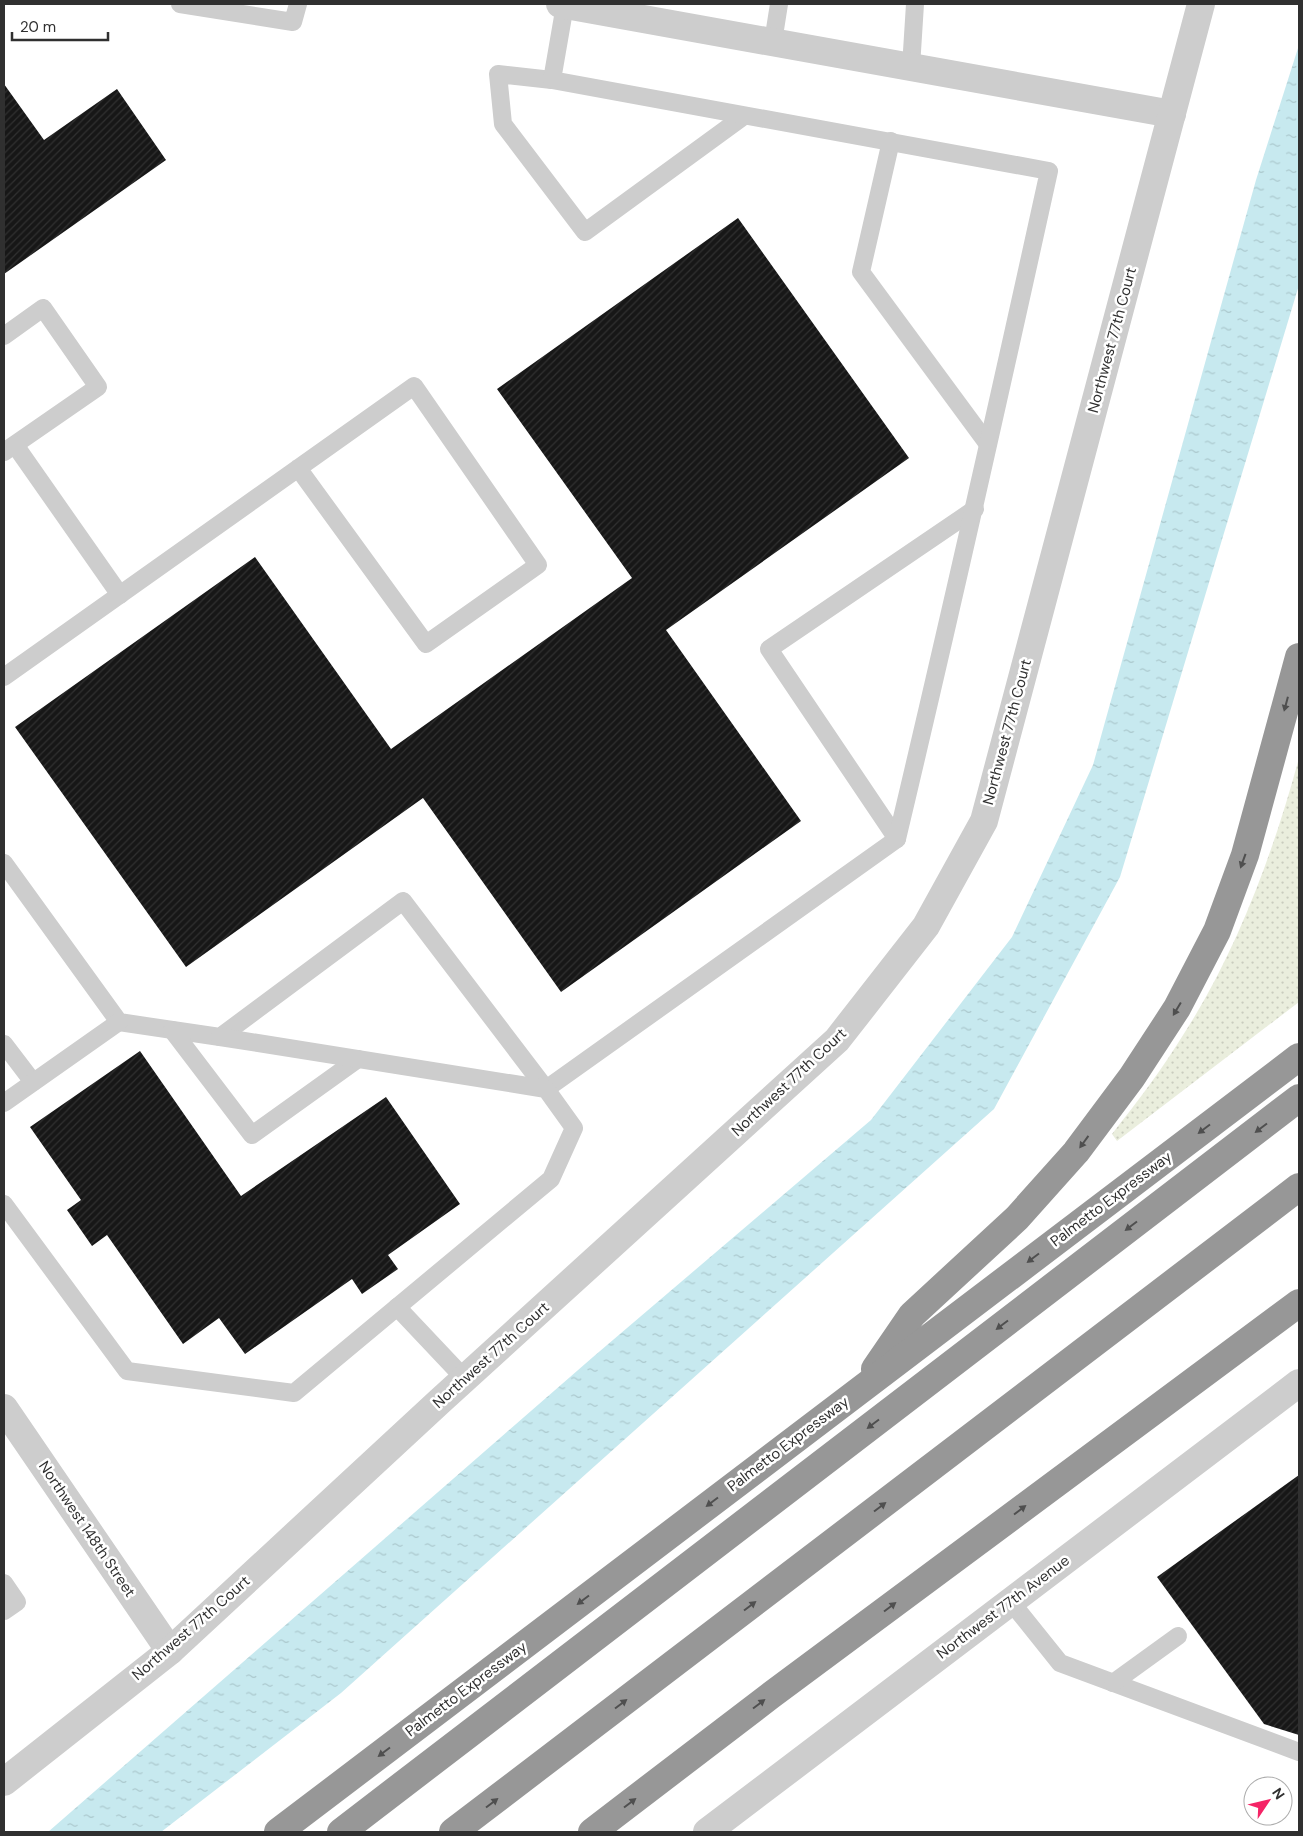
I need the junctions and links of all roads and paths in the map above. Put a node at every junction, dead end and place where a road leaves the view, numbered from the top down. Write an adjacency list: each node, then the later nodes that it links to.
1 (180, 4): 2 (lane)
2 (298, 4)
3 (562, 4): 7 (street); 9 (lane)
4 (779, 4): 7 (lane)
5 (915, 4): 8 (lane)
6 (1201, 4): 10 (street, Northwest 77th Court)
7 (773, 42): 8 (street)
8 (911, 67): 10 (street)
9 (552, 80): 11 (lane); 11 (lane)
10 (1172, 114): 37 (street, Northwest 77th Court)
11 (744, 116): 12 (lane)
12 (891, 141): 14 (lane); 14 (lane)
13 (4, 336): 15 (lane)
14 (987, 443): 17 (lane)
15 (9, 448): 18 (lane)
16 (298, 468): 16 (lane); 18 (lane)
17 (975, 509): 21 (lane); 21 (lane)
18 (120, 595): 20 (lane)
19 (1299, 657): 39 (highway, one-way to 39)
20 (4, 677)
21 (897, 839): 30 (lane)
22 (4, 863): 23 (lane)
23 (119, 1022): 24 (lane); 29 (lane)
24 (172, 1030): 25 (lane); 28 (lane)
25 (220, 1037): 28 (lane); 30 (lane)
26 (4, 1044): 29 (lane)
27 (1299, 1057): 39 (highway, Palmetto Expressway, one-way to 39)
28 (358, 1059): 30 (lane)
29 (32, 1082): 32 (lane)
30 (546, 1089): 36 (lane)
31 (1299, 1098): 50 (highway, one-way to 50)
32 (4, 1102)
33 (1299, 1187): 51 (highway, one-way to 33)
34 (4, 1204): 36 (lane)
35 (1299, 1304): 52 (highway, one-way to 35)
36 (397, 1307): 37 (lane)
37 (464, 1379): 45 (street, Northwest 77th Court)
38 (1299, 1383): 42 (street, Northwest 77th Avenue)
39 (862, 1387): 49 (highway, Palmetto Expressway, one-way to 49)
40 (4, 1408): 45 (street, Northwest 148th Street)
41 (4, 1583): 43 (lane)
42 (1010, 1602): 46 (lane); 53 (street, Northwest 77th Avenue)
43 (4, 1611)
44 (1178, 1636): 46 (lane)
45 (170, 1650): 48 (street, Northwest 77th Court)
46 (1113, 1683): 47 (lane)
47 (1299, 1752)
48 (4, 1782)
49 (278, 1832)
50 (341, 1832)
51 (453, 1832)
52 (592, 1832)
53 (707, 1832)

